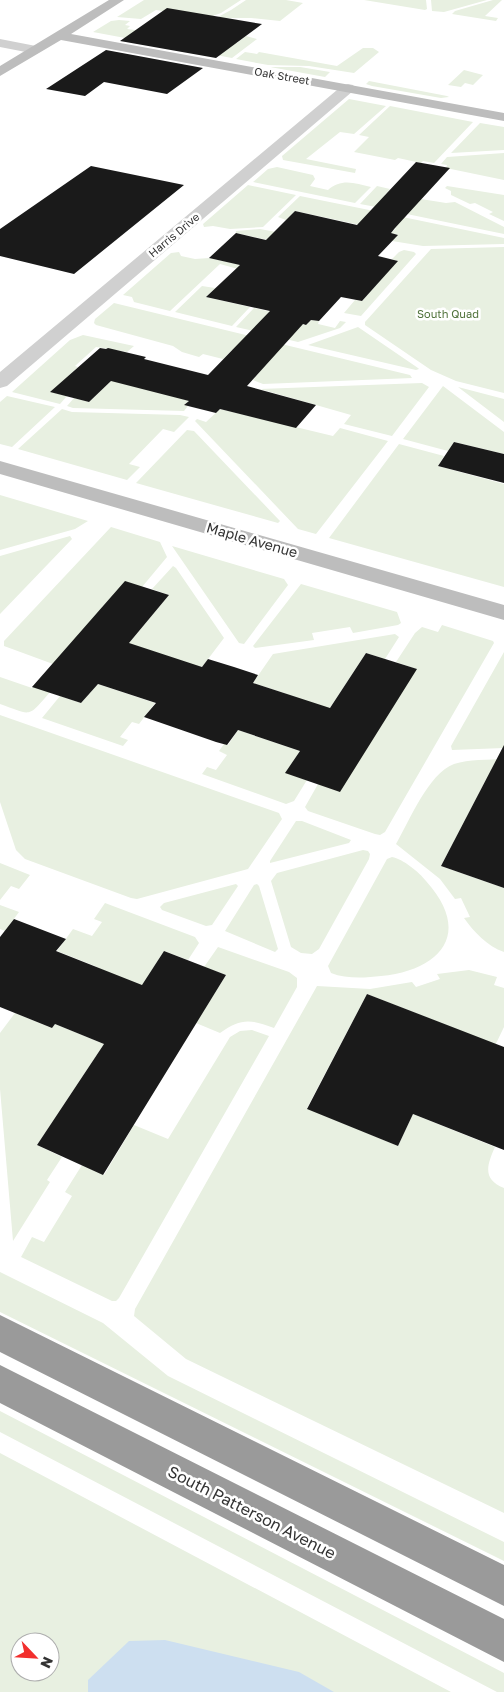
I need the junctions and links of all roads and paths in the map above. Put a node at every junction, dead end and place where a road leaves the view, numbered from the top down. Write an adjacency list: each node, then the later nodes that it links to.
1 (118, 0): 2 (street)
2 (60, 36): 4 (street); 6 (street, Oak Street)
3 (0, 43): 4 (street)
4 (36, 50): 5 (street)
5 (0, 72)
6 (348, 88): 7 (street, Oak Street); 8 (street, Harris Drive)
7 (504, 117)
8 (0, 382)
9 (0, 467): 10 (street, Maple Avenue)
10 (504, 613)
11 (0, 1333): 13 (highway)
12 (0, 1383): 14 (highway, South Patterson Avenue)
13 (504, 1586)
14 (504, 1641)

